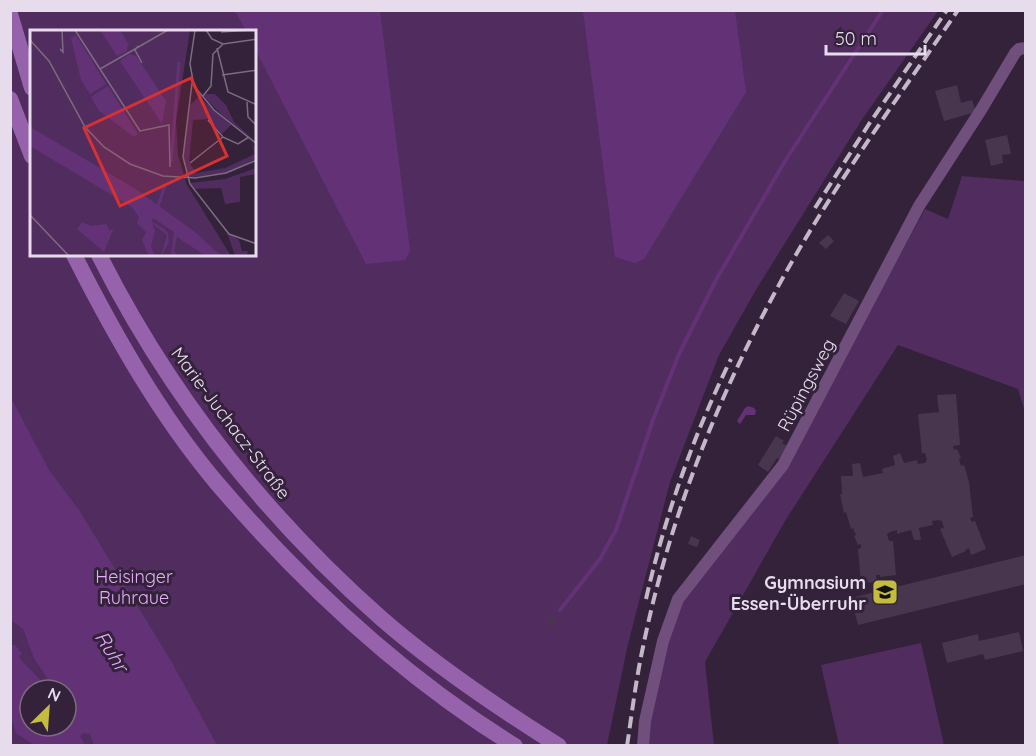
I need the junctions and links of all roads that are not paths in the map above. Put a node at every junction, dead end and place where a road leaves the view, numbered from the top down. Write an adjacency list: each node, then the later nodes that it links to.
1 (10, 14): 3 (main road)
2 (1026, 48): 10 (street, Rüpingsweg)
3 (30, 81)
4 (10, 99): 5 (main road)
5 (30, 151)
6 (75, 256): 8 (main road)
7 (100, 256): 9 (main road, Marie-Juchacz-Straße)
8 (515, 746)
9 (559, 746)
10 (643, 746)

